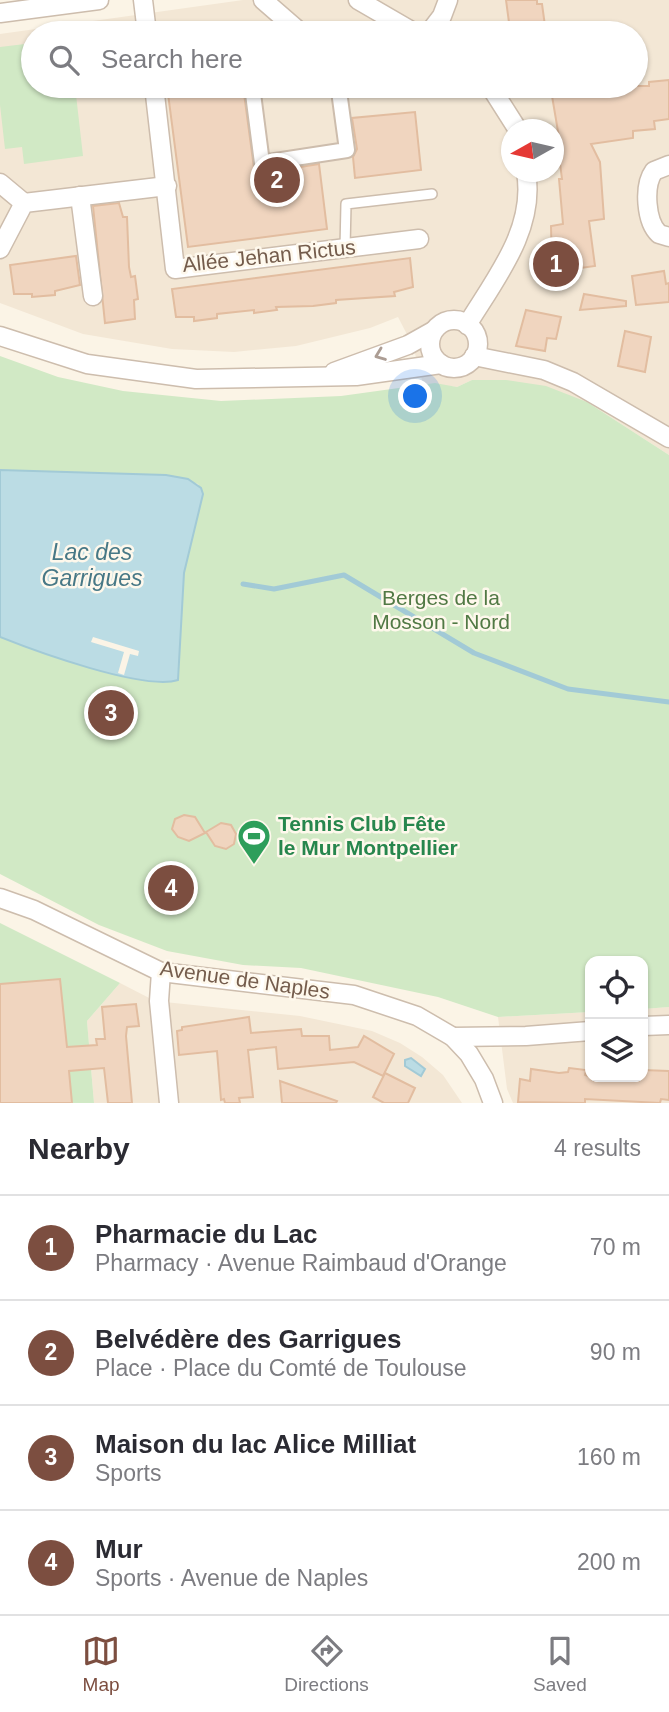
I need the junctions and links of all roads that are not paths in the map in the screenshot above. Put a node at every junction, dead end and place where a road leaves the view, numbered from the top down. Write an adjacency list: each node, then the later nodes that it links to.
1 (99, 0): 6 (street)
2 (143, 0): 7 (street)
3 (263, 0): 8 (street)
4 (358, 0): 9 (street)
5 (448, 0): 10 (street)
6 (0, 13)
7 (146, 21)
8 (287, 21)
9 (394, 21)
10 (438, 21)
11 (156, 98): 19 (street, Allée Jehan Rictus)
12 (254, 98): 13 (street)
13 (340, 98)
14 (498, 98): 15 (street)
15 (511, 119)
16 (669, 165): 23 (street)
17 (528, 182): 28 (street)
18 (0, 183): 22 (street)
19 (167, 186): 21 (street); 25 (street, Allée Jehan Rictus)
20 (432, 194): 25 (lane)
21 (80, 196): 22 (street); 27 (street)
22 (24, 203): 26 (street)
23 (669, 237)
24 (419, 239): 25 (street, Allée Jehan Rictus)
25 (345, 248)
26 (0, 249)
27 (93, 296)
28 (467, 325): 29 (street); 31 (street)
29 (433, 331): 32 (street); 33 (street, one-way to 33)
30 (0, 336): 33 (street)
31 (474, 356): 32 (street); 34 (street)
32 (441, 365): 33 (street)
33 (324, 375)
34 (668, 435)
35 (0, 898): 36 (street, Avenue de Naples)
36 (161, 972): 40 (street, Avenue de Naples); 41 (street)
37 (669, 1025): 38 (street)
38 (648, 1026)
39 (585, 1031): 40 (street)
40 (453, 1037): 42 (street)
41 (169, 1103)
42 (493, 1103)

